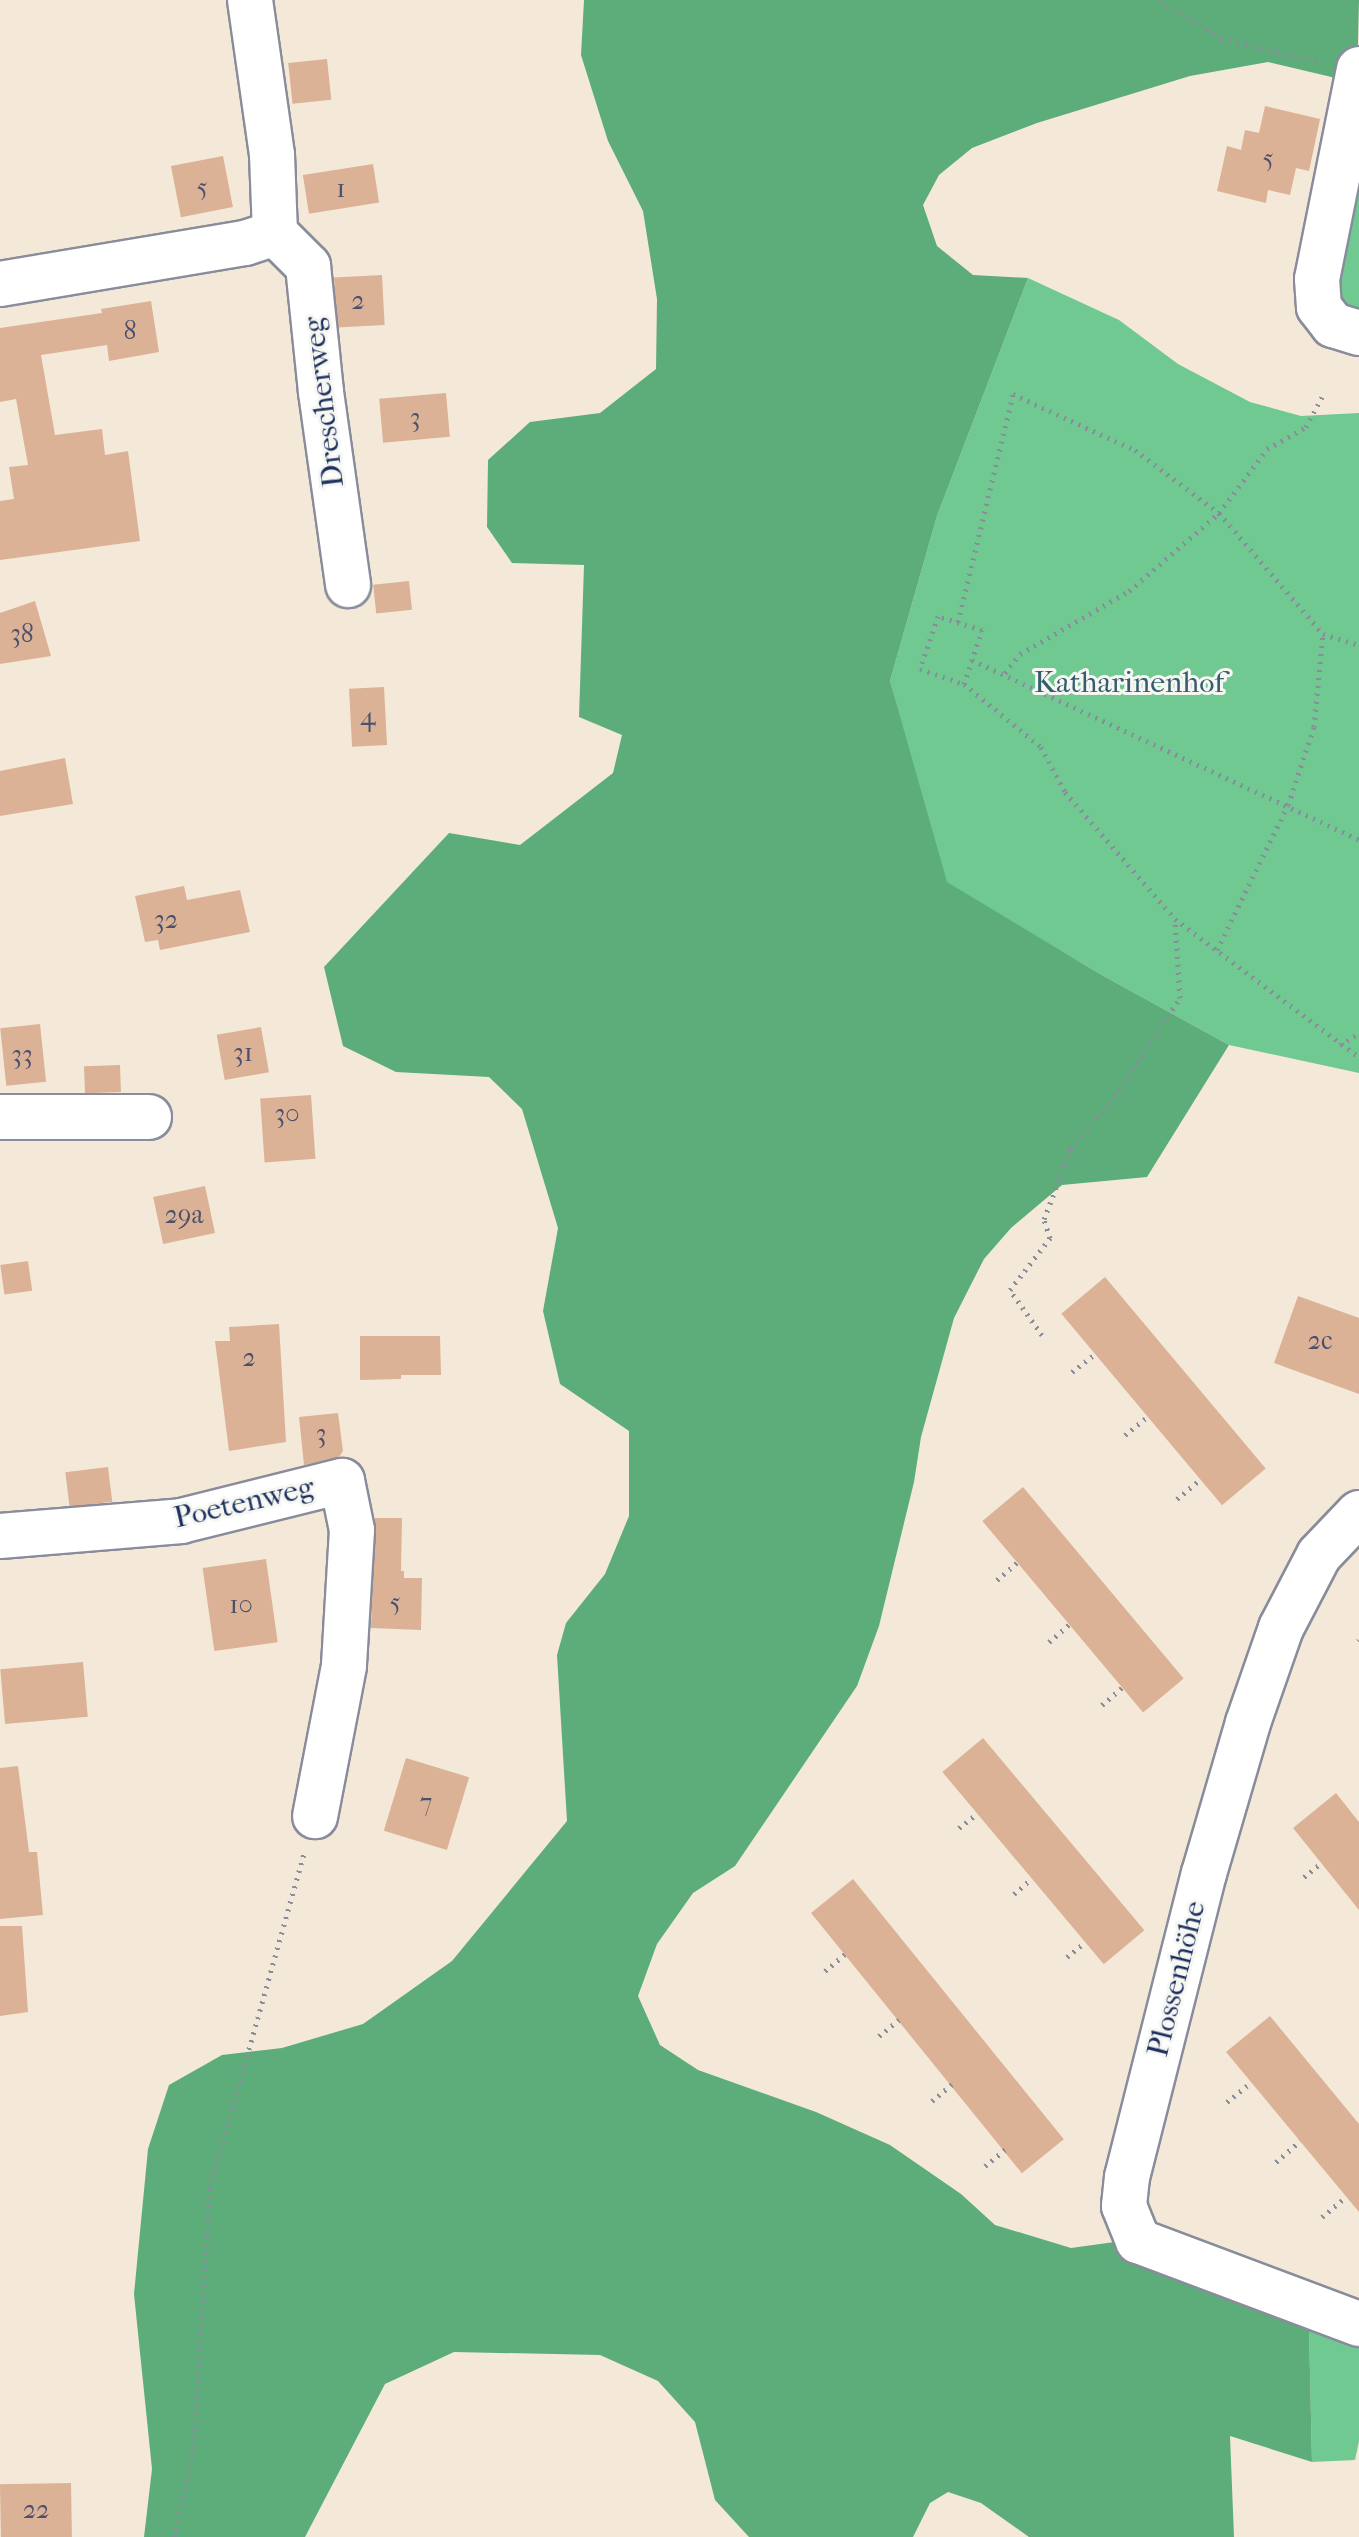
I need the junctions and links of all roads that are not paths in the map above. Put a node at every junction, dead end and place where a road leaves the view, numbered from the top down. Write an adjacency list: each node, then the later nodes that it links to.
1 (250, 0): 3 (street)
2 (1358, 76): 5 (street)
3 (275, 233): 4 (street); 6 (street, Drescherweg)
4 (0, 284)
5 (1359, 333)
6 (348, 585)
7 (0, 1117): 8 (street)
8 (149, 1117)
9 (1359, 1513): 12 (street, Plossenhöhe)
10 (0, 1536): 11 (street, Poetenweg)
11 (315, 1816)
12 (1359, 2324)

